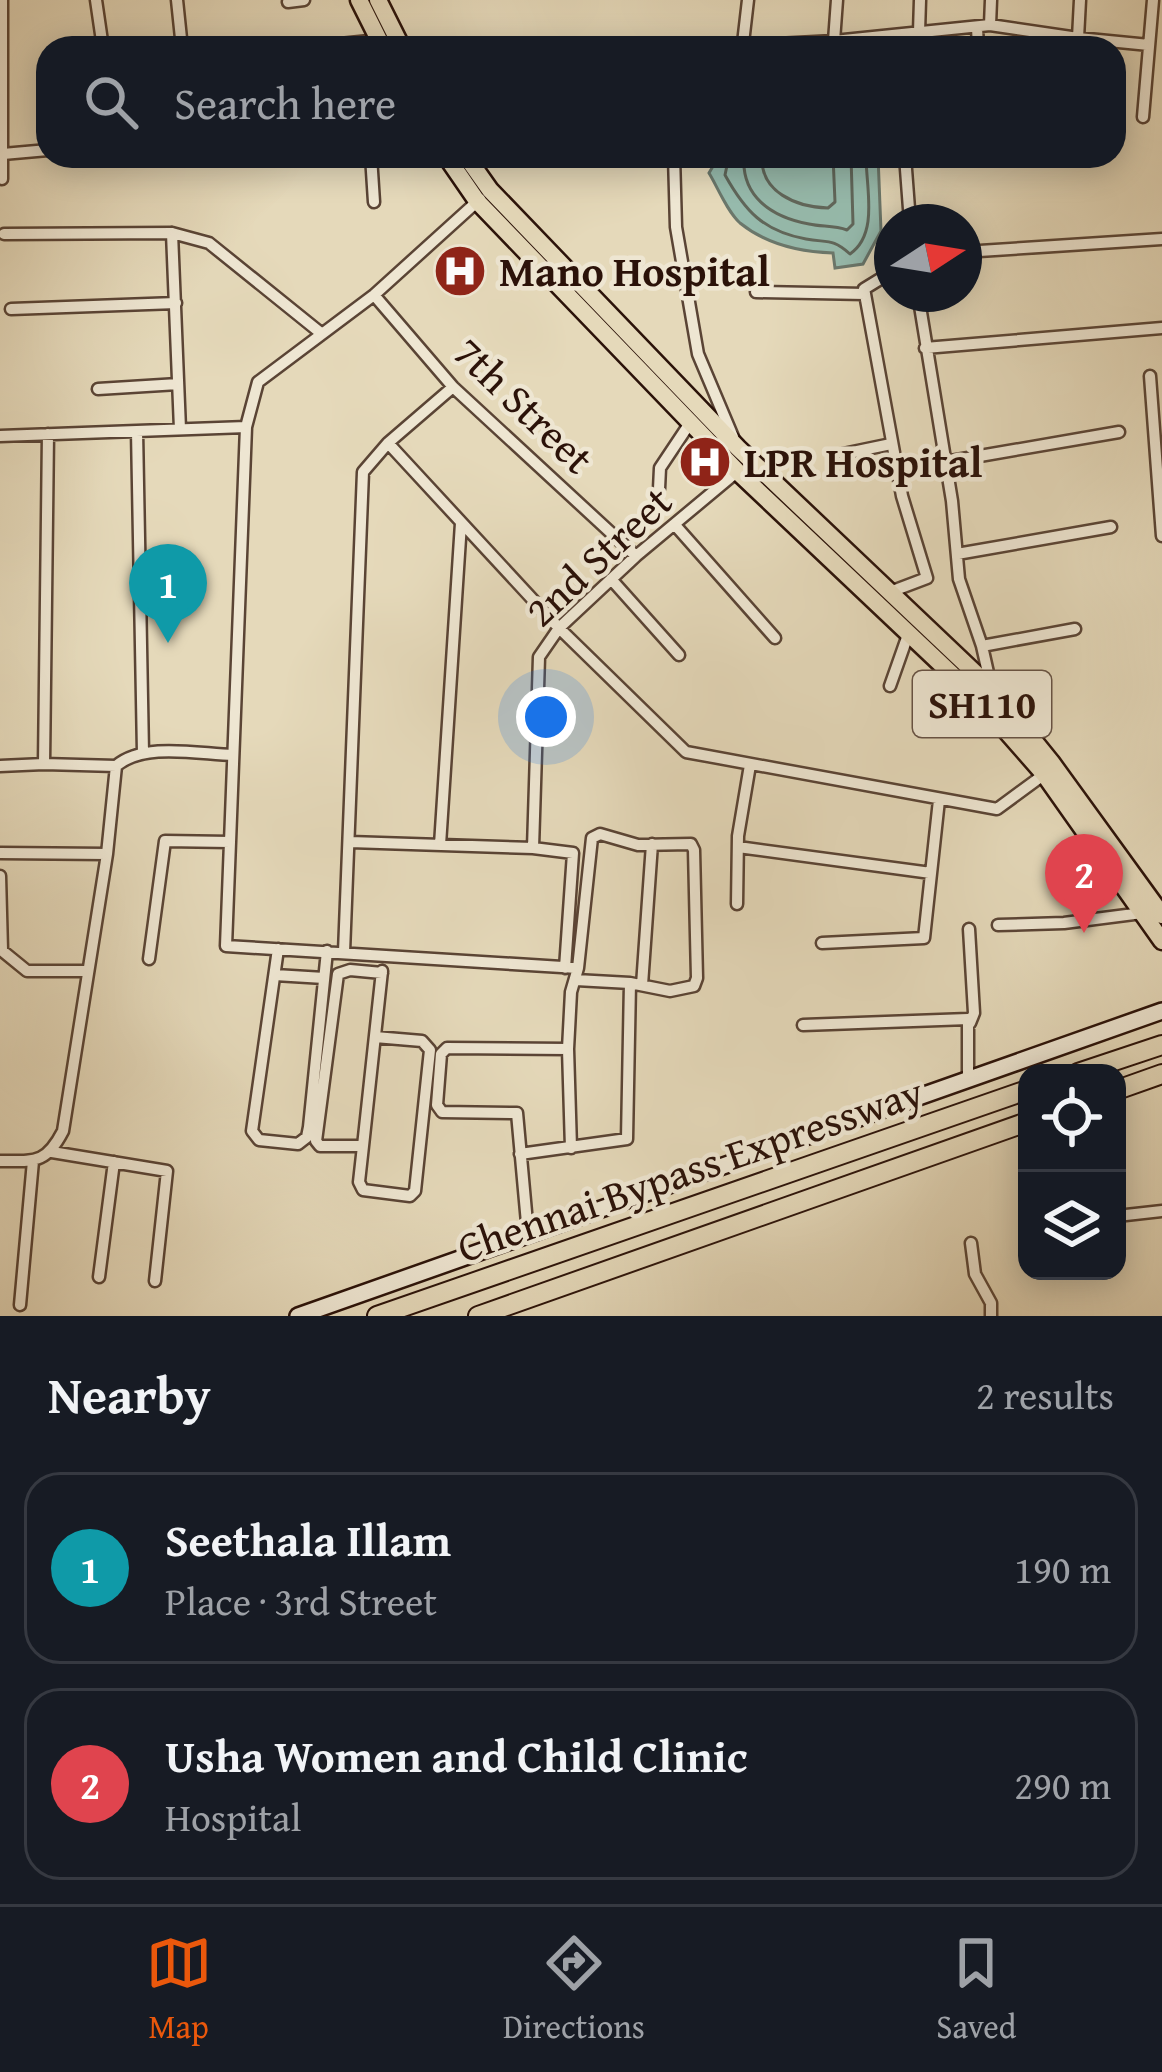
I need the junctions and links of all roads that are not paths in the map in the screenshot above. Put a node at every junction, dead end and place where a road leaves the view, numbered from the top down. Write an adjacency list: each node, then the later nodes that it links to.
1 (2, 0): 32 (street)
2 (96, 0): 16 (street)
3 (177, 0): 17 (street)
4 (304, 0): 13 (street)
5 (359, 0): 18 (main road)
6 (378, 0): 19 (main road)
7 (748, 0): 20 (street)
8 (837, 0): 21 (street)
9 (920, 0): 15 (street)
10 (991, 0): 14 (street)
11 (1080, 0): 25 (street)
12 (1153, 0): 27 (street)
13 (288, 2)
14 (984, 26): 15 (street); 23 (street); 24 (street)
15 (919, 32): 22 (street)
16 (101, 36)
17 (181, 36)
18 (377, 36)
19 (396, 36)
20 (744, 36)
21 (834, 36)
22 (881, 36)
23 (981, 36)
24 (1039, 36)
25 (1077, 36)
26 (1126, 44): 27 (street)
27 (1149, 45): 28 (street)
28 (1144, 97): 29 (street); 30 (street)
29 (1162, 98)
30 (1143, 117)
31 (36, 151): 32 (street)
32 (3, 154): 38 (street)
33 (372, 168): 40 (street)
34 (458, 168): 39 (main road, SH110)
35 (472, 168): 39 (main road, SH110)
36 (674, 168): 69 (street)
37 (906, 168): 41 (street)
38 (2, 179)
39 (484, 195): 49 (street); 60 (main road, SH110); 69 (main road, SH110)
40 (374, 202)
41 (909, 204)
42 (172, 233): 43 (street); 50 (street); 54 (street)
43 (4, 235)
44 (1162, 239): 45 (street)
45 (982, 252)
46 (874, 283): 48 (street)
47 (756, 292): 48 (street)
48 (865, 294): 68 (street)
49 (374, 295): 54 (street); 58 (street, 7th Street)
50 (176, 303): 51 (street); 57 (street)
51 (11, 309)
52 (920, 312): 55 (street)
53 (1162, 328): 55 (street)
54 (322, 334): 61 (street)
55 (925, 348): 71 (street)
56 (1150, 376): 73 (street)
57 (178, 384): 59 (street); 62 (street)
58 (453, 387): 67 (street); 80 (street, 7th Street)
59 (98, 389)
60 (690, 423): 72 (main road, SH110); 74 (street)
61 (246, 428): 62 (street); 92 (street)
62 (180, 429): 63 (street)
63 (136, 431): 65 (street); 91 (street)
64 (1119, 432): 71 (street)
65 (48, 434): 66 (street); 93 (street)
66 (0, 436)
67 (388, 443): 75 (street); 100 (street)
68 (891, 444): 70 (street); 82 (street)
69 (738, 448): 72 (main road, SH110)
70 (843, 454)
71 (945, 462): 79 (street)
72 (745, 467): 76 (street, 2nd Street); 82 (main road, SH110); 85 (main road, SH110)
73 (1160, 477): 78 (street)
74 (659, 489)
75 (461, 523): 83 (street); 101 (street)
76 (675, 525): 80 (street, 2nd Street); 86 (street)
77 (1111, 527): 79 (street)
78 (1162, 536)
79 (957, 554): 87 (street)
80 (636, 556): 81 (street, 2nd Street)
81 (611, 579): 83 (street, 2nd Street); 88 (street)
82 (890, 592): 90 (main road, SH110)
83 (559, 628): 94 (street); 104 (street, 2nd Street)
84 (1075, 629): 87 (street)
85 (909, 632): 89 (street); 97 (main road, SH110)
86 (775, 638)
87 (982, 646): 90 (street)
88 (680, 655)
89 (890, 686)
90 (992, 689): 97 (main road, SH110)
91 (143, 753): 92 (street); 96 (street)
92 (233, 755): 99 (street)
93 (44, 764): 95 (street); 96 (street)
94 (750, 765): 98 (street); 103 (street)
95 (0, 766)
96 (116, 766): 106 (street)
97 (1049, 770): 98 (street); 110 (main road, SH110)
98 (939, 800): 107 (street)
99 (230, 842): 116 (street); 120 (street)
100 (350, 842): 101 (street); 117 (street)
101 (440, 844): 104 (street)
102 (652, 844): 123 (street); 126 (street); 126 (street)
103 (738, 847): 107 (street); 109 (street)
104 (533, 848): 123 (street)
105 (0, 854): 106 (street)
106 (106, 854): 122 (street)
107 (931, 873): 114 (street)
108 (0, 876): 115 (street)
109 (736, 904)
110 (1153, 912): 111 (street); 113 (main road, SH110)
111 (998, 926)
112 (968, 929): 128 (street)
113 (1162, 941)
114 (822, 944)
115 (1, 949): 122 (street)
116 (278, 949): 119 (street); 121 (street)
117 (344, 952): 118 (street); 119 (street)
118 (383, 954): 123 (street); 124 (street)
119 (326, 957): 125 (street)
120 (148, 958)
121 (276, 969): 125 (street); 125 (street)
122 (87, 970): 141 (street)
123 (573, 972): 126 (street); 132 (street)
124 (382, 973): 130 (street); 139 (street)
125 (324, 978)
126 (636, 984): 140 (street)
127 (1162, 1011): 135 (street)
128 (970, 1024): 129 (street); 135 (street)
129 (803, 1025)
130 (375, 1037): 139 (street); 139 (street)
131 (1162, 1045): 133 (highway)
132 (568, 1048): 140 (street); 142 (street)
133 (1105, 1064)
134 (1162, 1074): 136 (highway)
135 (968, 1080): 148 (street)
136 (1126, 1087)
137 (1018, 1093): 154 (highway, Chennai Bypass Expressway)
138 (1018, 1124): 155 (highway, Chennai Bypass Expressway)
139 (363, 1146)
140 (571, 1148): 142 (street)
141 (52, 1153): 144 (street); 145 (street)
142 (520, 1154): 148 (street)
143 (0, 1161): 144 (street)
144 (33, 1161): 152 (street)
145 (114, 1162): 150 (street); 151 (street)
146 (1162, 1211): 147 (street)
147 (1126, 1215)
148 (528, 1234): 153 (street)
149 (970, 1243): 156 (street)
150 (99, 1277)
151 (155, 1281)
152 (20, 1305)
153 (298, 1316)
154 (377, 1316)
155 (478, 1316)
156 (991, 1316)

